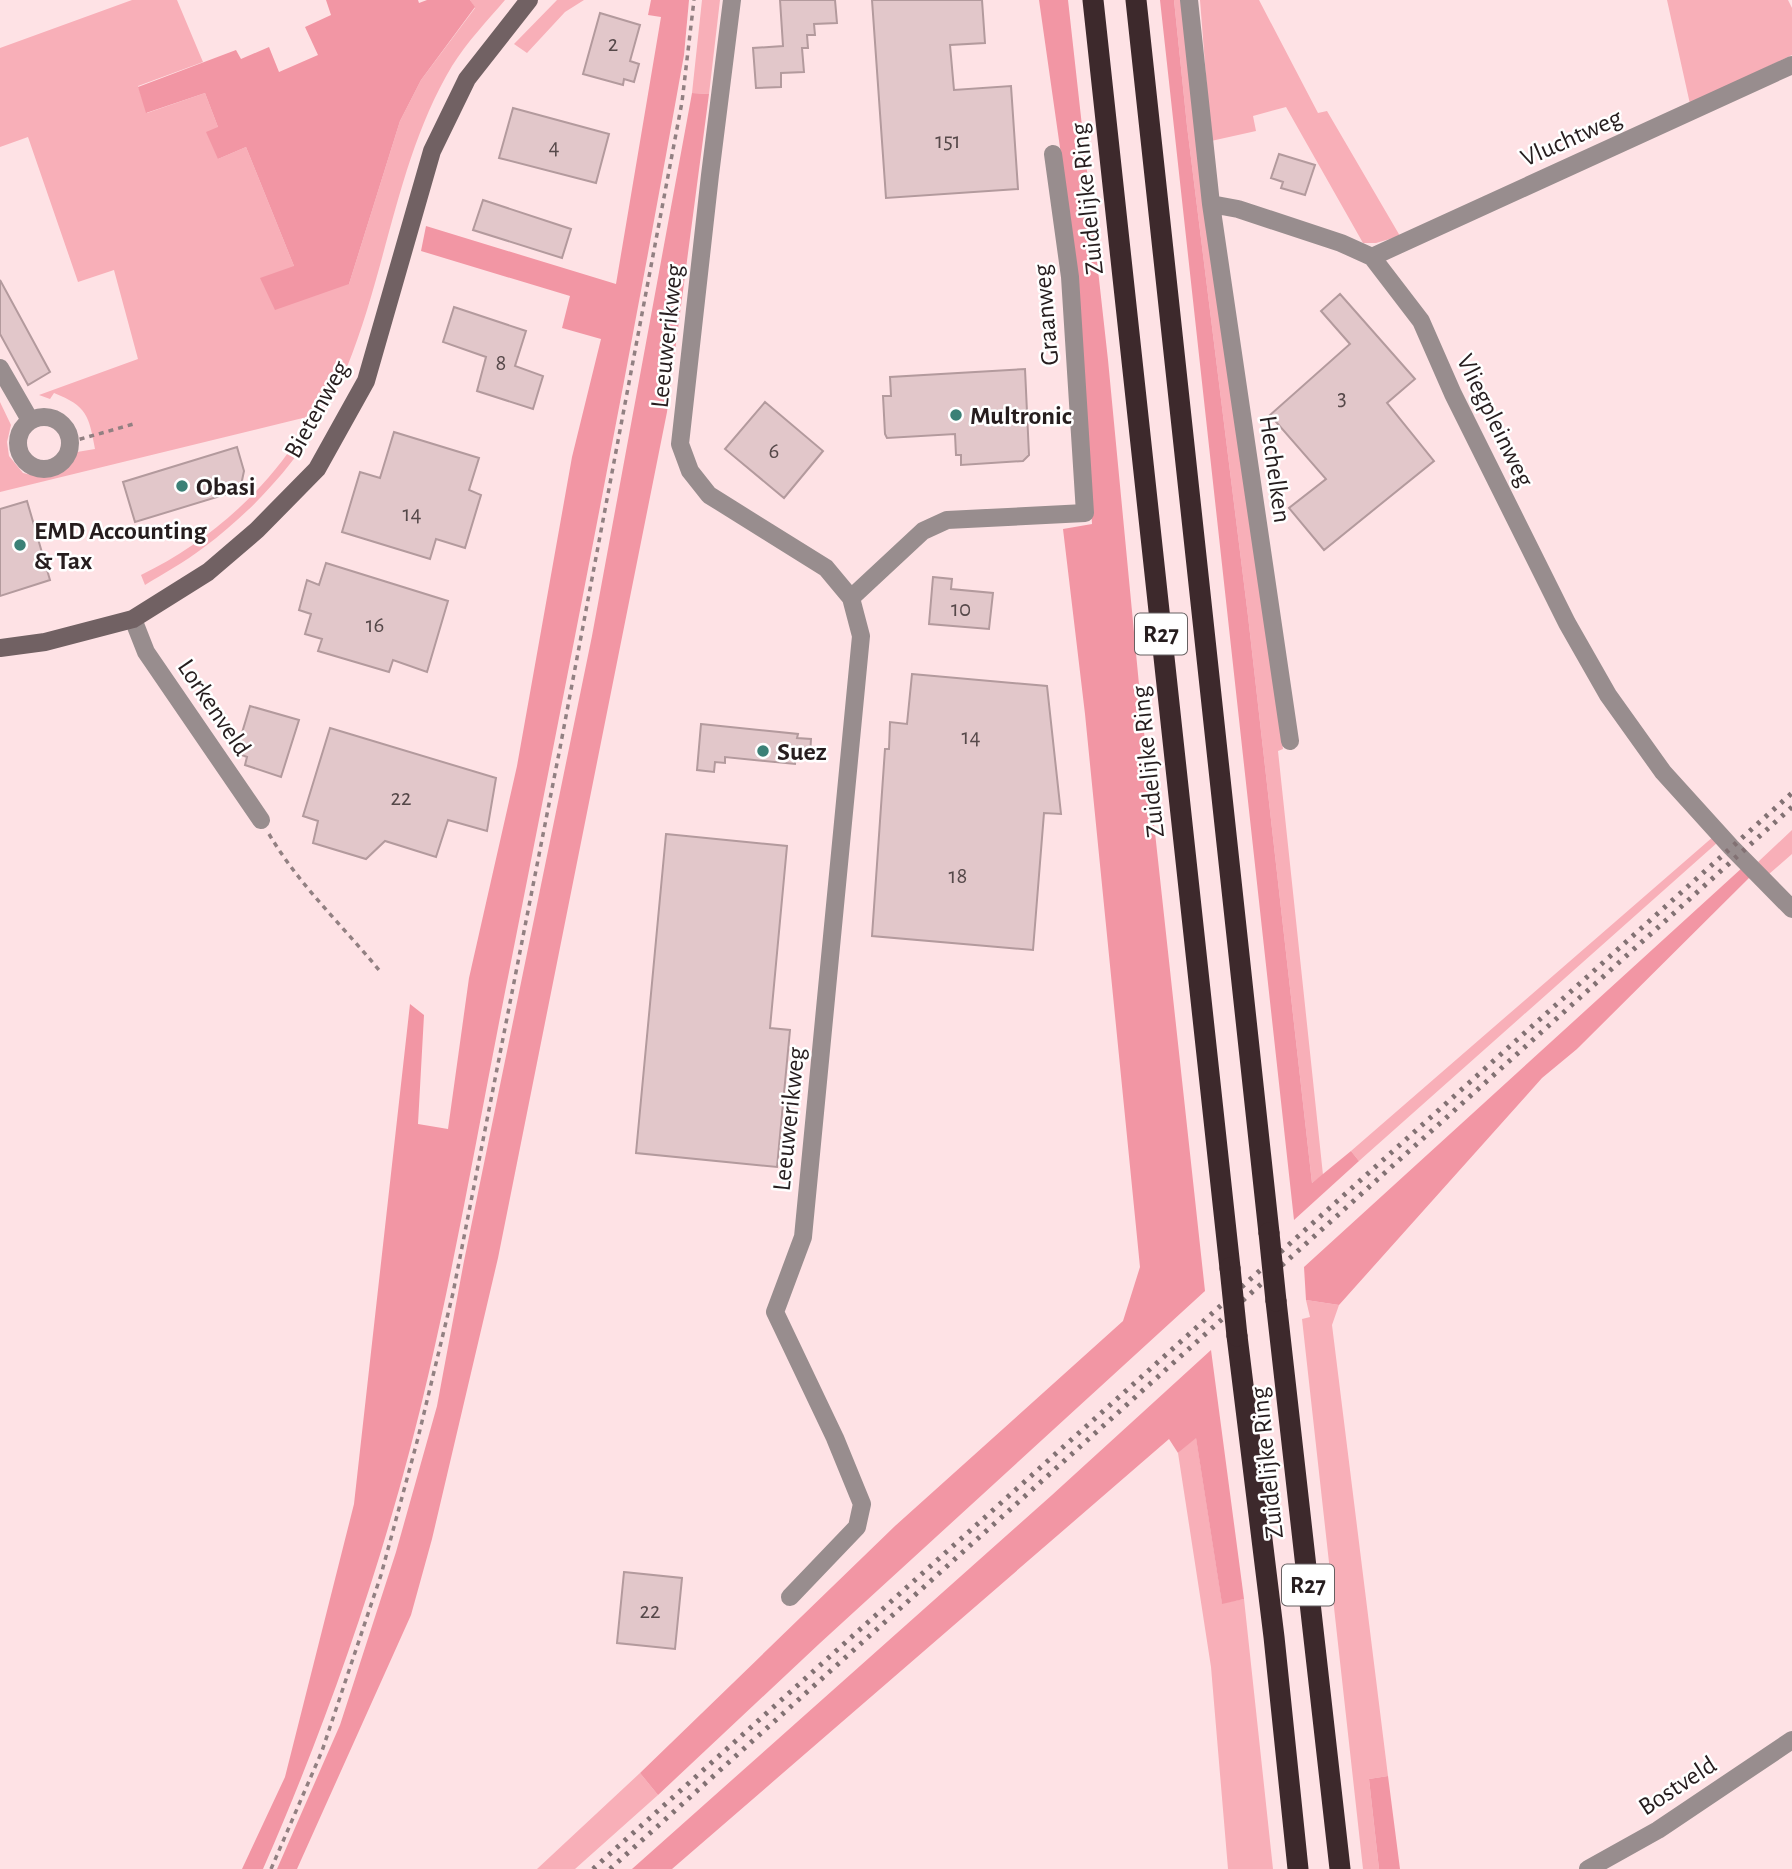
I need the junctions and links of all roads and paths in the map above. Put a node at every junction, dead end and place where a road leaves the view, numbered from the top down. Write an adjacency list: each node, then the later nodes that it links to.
1 (529, 0): 16 (street, Bietenweg)
2 (694, 0): 24 (path)
3 (732, 0): 15 (street, Leeuwerikweg)
4 (1093, 0): 25 (highway, Zuidelijke Ring / R27, bridge)
5 (1136, 0): 26 (highway, Zuidelijke Ring / R27, bridge)
6 (1189, 0): 9 (street)
7 (1792, 65): 10 (street, Vluchtweg)
8 (1053, 154): 15 (street, Graanweg)
9 (1211, 204): 10 (street, Vliegpleinweg); 18 (street, Hechelken)
10 (1372, 257): 20 (street, Vliegpleinweg)
11 (0, 369): 12 (street)
12 (30, 420): 14 (street); 14 (street)
13 (137, 423): 14 (path)
14 (70, 442)
15 (851, 598): 22 (street, Leeuwerikweg)
16 (133, 619): 17 (street, Bietenweg); 19 (street, Lorkenveld)
17 (0, 648)
18 (1290, 741)
19 (261, 820): 21 (path)
20 (1792, 908)
21 (379, 970)
22 (789, 1597)
23 (1792, 1740): 27 (street, Bostveld)
24 (271, 1869)
25 (1298, 1869)
26 (1340, 1869)
27 (1588, 1869)

